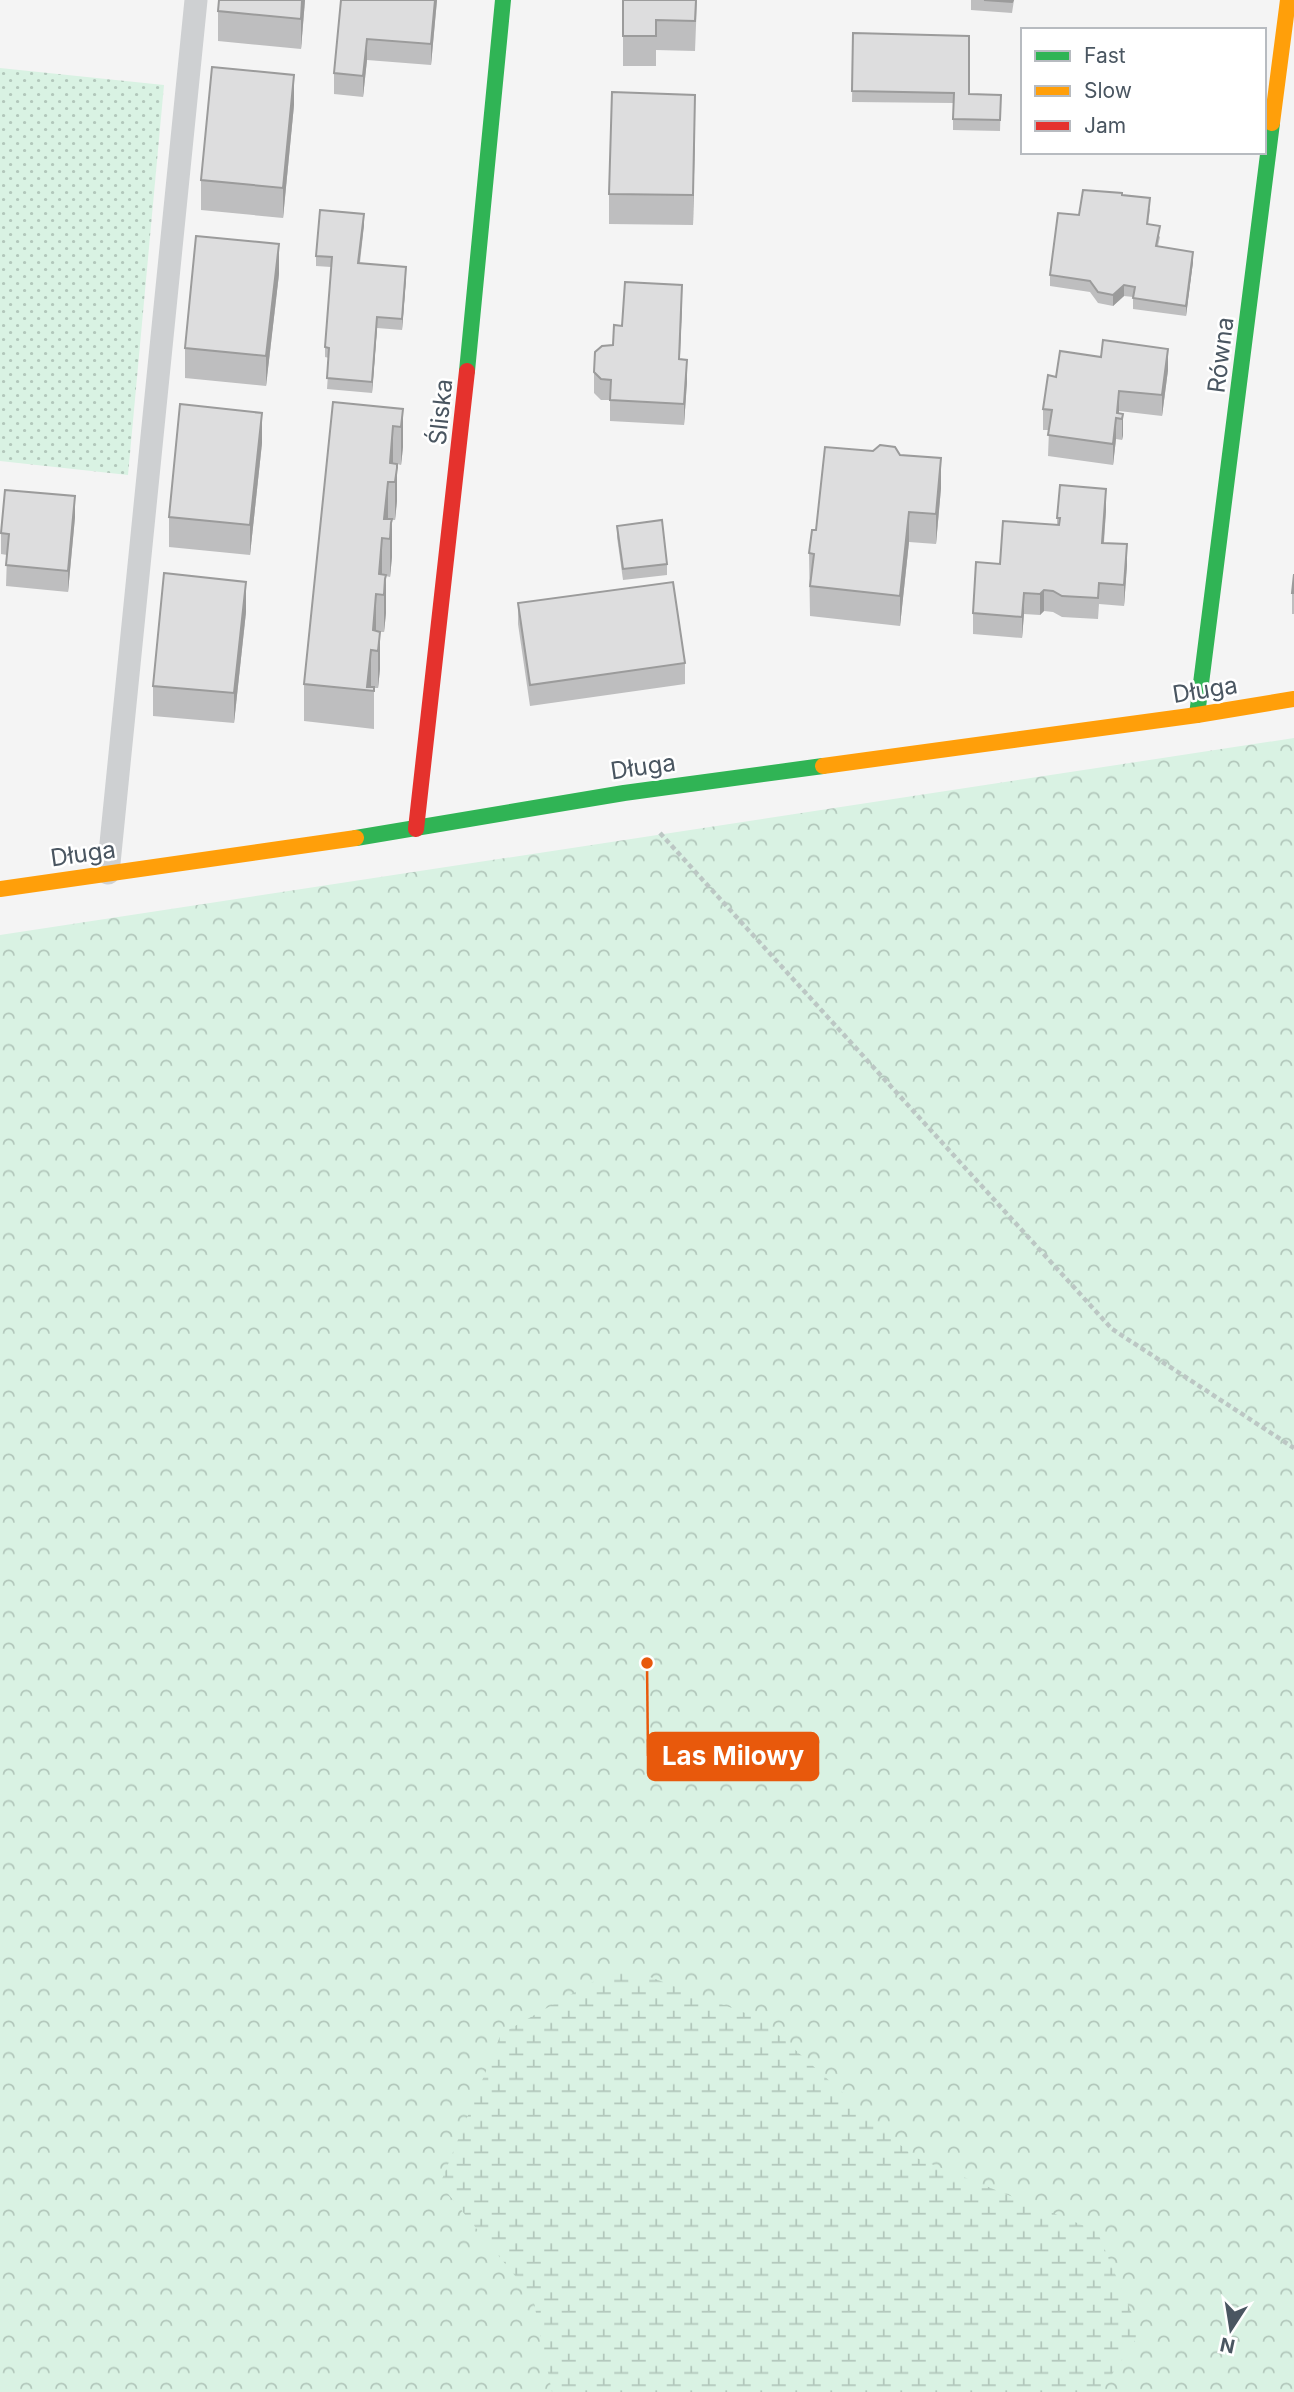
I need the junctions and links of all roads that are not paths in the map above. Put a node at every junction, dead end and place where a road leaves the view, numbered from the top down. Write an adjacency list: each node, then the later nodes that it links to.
1 (196, 0): 7 (lane)
2 (503, 0): 6 (street, Śliska)
3 (1287, 0): 5 (street, Równa)
4 (1294, 699): 5 (street, Długa)
5 (1197, 715): 6 (street, Długa)
6 (416, 829): 7 (street, Długa)
7 (108, 873): 8 (street, Długa)
8 (0, 889)

